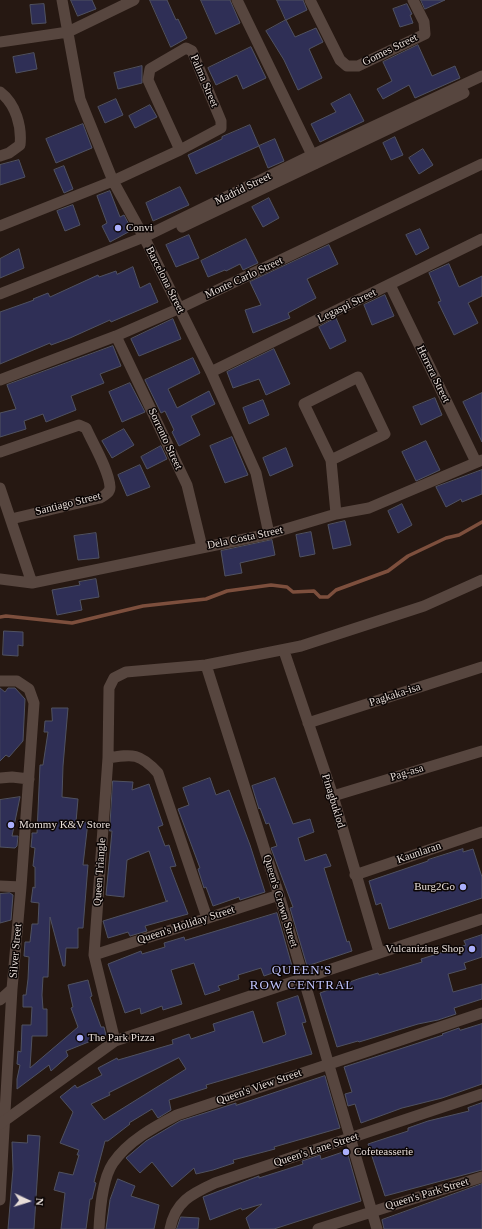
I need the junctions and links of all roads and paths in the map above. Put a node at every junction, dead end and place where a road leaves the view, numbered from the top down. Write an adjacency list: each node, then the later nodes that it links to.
1 (62, 0): 6 (street, Barcelona Street)
2 (134, 0): 6 (street)
3 (237, 0): 13 (street)
4 (310, 0): 5 (street, Gomes Street)
5 (413, 0)
6 (68, 32): 7 (street); 15 (street, Barcelona Street)
7 (0, 42)
8 (482, 76): 13 (street, Madrid Street)
9 (482, 84): 13 (street, Madrid Street)
10 (0, 92): 12 (street)
11 (180, 150): 11 (street, Palma Street); 15 (street, Palma Street)
12 (0, 156)
13 (314, 159): 18 (street, Madrid Street)
14 (482, 164): 22 (street, Monte Carlo Street)
15 (113, 181): 16 (street, Palma Street); 18 (street, Barcelona Street)
16 (0, 226)
17 (482, 239): 19 (street, Legaspi Street)
18 (146, 240): 20 (street, Madrid Street); 21 (street, Madrid Street); 22 (street, Barcelona Street)
19 (390, 285): 24 (street, Legaspi Street); 28 (street, Herrera Street)
20 (0, 294)
21 (0, 302)
22 (180, 308): 23 (street, Monte Carlo Street); 24 (street, Barcelona Street)
23 (116, 336): 25 (street, Monte Carlo Street); 33 (street, Sorrento Street)
24 (211, 372): 32 (street, Barcelona Street)
25 (0, 380)
26 (0, 452): 31 (street, Santiago Street)
27 (331, 460): 27 (street); 30 (street)
28 (479, 461): 30 (street, Dela Costa Street)
29 (0, 488): 31 (street)
30 (336, 514): 32 (street, Dela Costa Street)
31 (11, 519): 36 (street)
32 (269, 534): 33 (street, Dela Costa Street)
33 (202, 547): 36 (street, Dela Costa Street)
34 (0, 579): 36 (street, Dela Costa Street)
35 (482, 580): 37 (street)
36 (32, 583)
37 (284, 651): 38 (street); 41 (street, Pinagbuklod)
38 (206, 665): 43 (street, Queen Triangle); 51 (street, Queen's Crown Street)
39 (482, 667): 41 (street, Pagkaka-isa)
40 (0, 681): 45 (street, Silver Street)
41 (308, 723): 46 (street, Pinagbuklod)
42 (482, 751): 46 (street, Pag-asa)
43 (108, 758): 52 (street); 55 (street, Queen Triangle)
44 (0, 778): 45 (street)
45 (29, 779): 50 (street, Silver Street)
46 (333, 796): 48 (street, Pinagbuklod)
47 (482, 832): 48 (street, Kaunlaran)
48 (355, 875): 54 (street, Pinagbuklod)
49 (0, 886): 50 (street)
50 (21, 887): 57 (street, Silver Street)
51 (279, 895): 52 (street, Queen's Holiday Street); 56 (street, Queen's Crown Street)
52 (207, 918): 55 (street, Queen's Holiday Street)
53 (482, 918): 54 (street)
54 (379, 952): 56 (street)
55 (94, 955): 60 (street, Queen Triangle)
56 (303, 978): 60 (street); 61 (street, Queen's Crown Street)
57 (12, 989): 58 (street); 63 (street, Silver Street)
58 (0, 1000)
59 (482, 1014): 61 (street, Queen's View Street)
60 (115, 1041): 63 (street)
61 (329, 1064): 64 (street, Queen's Crown Street); 68 (street, Queen's View Street)
62 (482, 1094): 64 (street, Queen's Lane Street)
63 (2, 1122): 66 (street, Silver Street)
64 (351, 1138): 67 (street, Queen's Crown Street); 69 (street, Queen's Lane Street)
65 (482, 1177): 67 (street, Queen's Park Street)
66 (0, 1200)
67 (372, 1211): 70 (street, Queen's Park Street); 71 (street, Queen's Crown Street)
68 (99, 1229)
69 (170, 1229)
70 (318, 1229)
71 (377, 1229)

